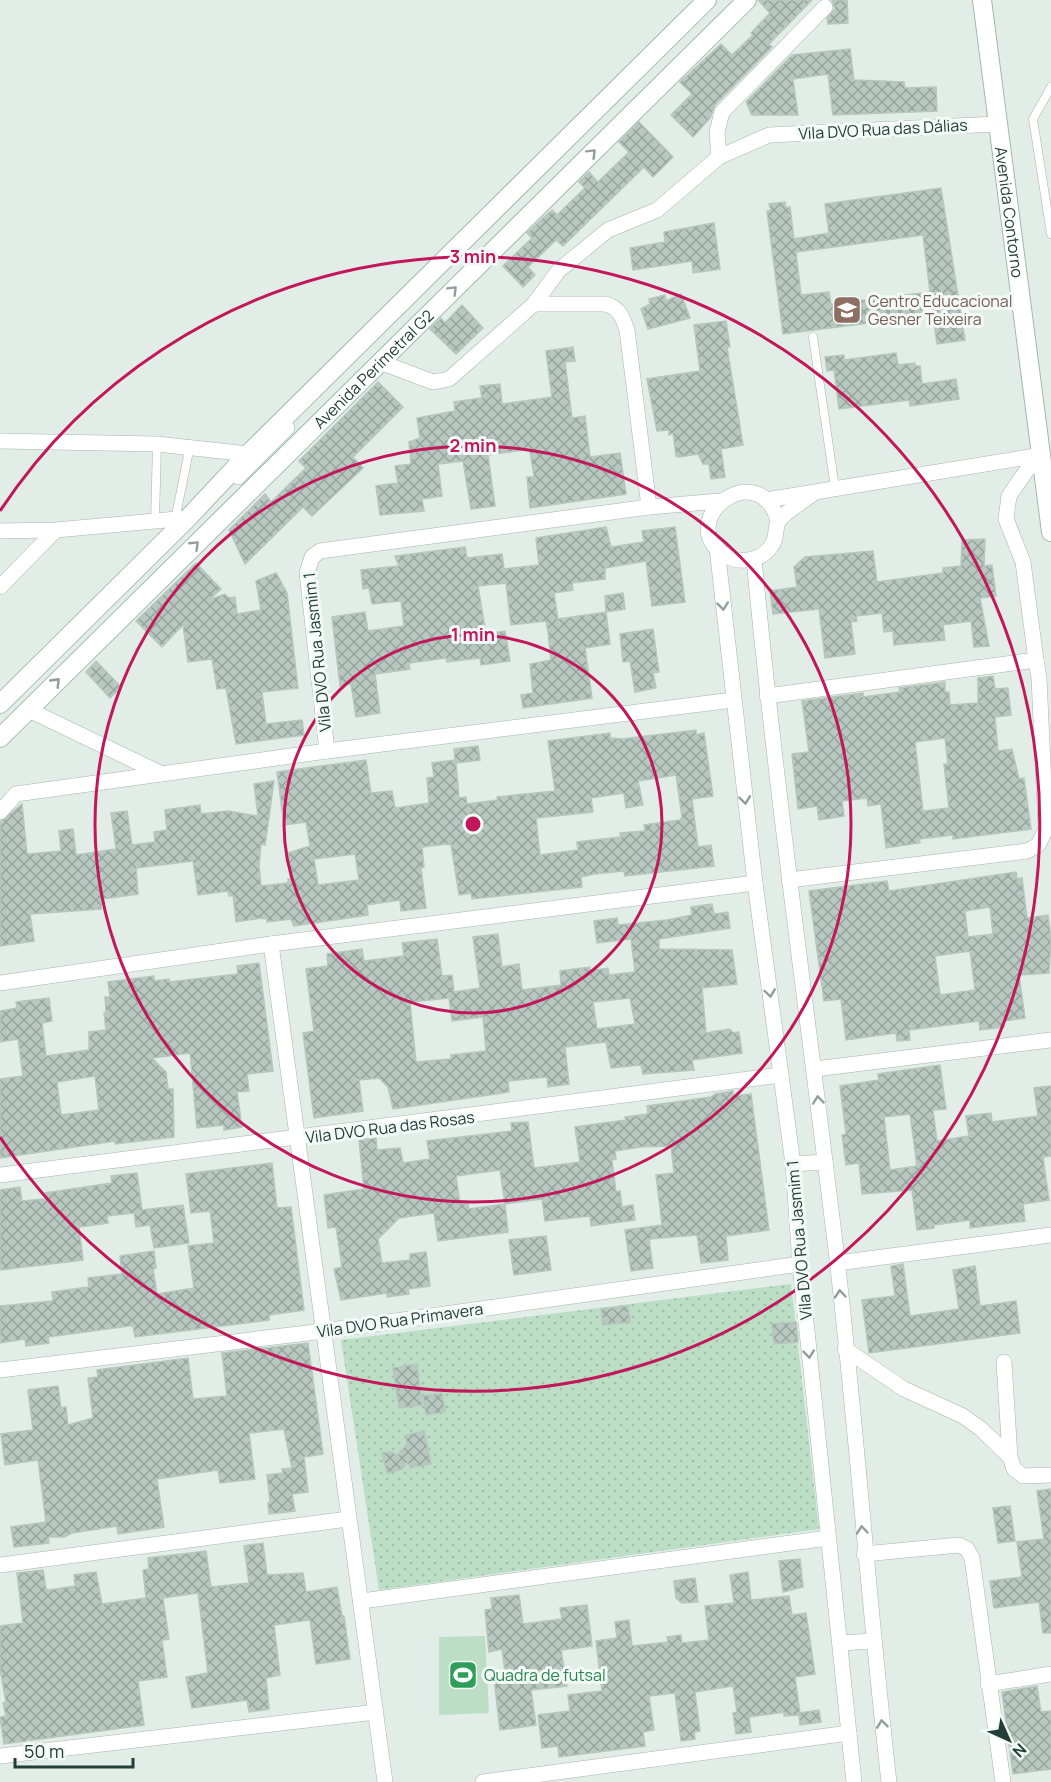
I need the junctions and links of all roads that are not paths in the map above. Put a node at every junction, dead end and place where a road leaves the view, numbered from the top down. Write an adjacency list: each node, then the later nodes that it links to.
1 (707, 0): 17 (street, Avenida Perimetral G2)
2 (715, 0): 32 (street)
3 (747, 0): 12 (street, Avenida Perimetral G2, one-way to 3)
4 (982, 0): 7 (street, Avenida Contorno)
5 (825, 7): 8 (street)
6 (1051, 87): 9 (lane)
7 (997, 124): 8 (street, Vila DVO Rua das Dálias); 16 (street, Avenida Contorno)
8 (719, 157): 10 (street)
9 (1051, 234)
10 (534, 304): 12 (street); 22 (street)
11 (813, 337): 18 (lane)
12 (380, 362): 32 (street, Avenida Perimetral G2, one-way to 12)
13 (0, 441): 14 (street)
14 (157, 444): 15 (street); 24 (lane)
15 (190, 446): 17 (street); 23 (lane)
16 (1042, 453): 18 (street); 28 (street, Avenida Contorno); 33 (street)
17 (248, 454): 23 (street, Avenida Perimetral G2)
18 (835, 488): 19 (street)
19 (816, 491): 20 (street); 25 (street)
20 (766, 500): 21 (street); 25 (street)
21 (720, 501): 22 (street, Vila DVO Rua Jasmim 1); 29 (street)
22 (650, 507): 40 (street, Vila DVO Rua Jasmim 1)
23 (182, 519): 24 (street); 32 (street, Avenida Perimetral G2)
24 (155, 521): 26 (street)
25 (778, 522): 30 (street)
26 (56, 530): 27 (street); 31 (street)
27 (0, 531)
28 (1051, 532)
29 (717, 548): 30 (street); 35 (street, Vila DVO Rua Jasmim 1, one-way to 35)
30 (754, 559): 34 (street)
31 (0, 587)
32 (72, 647): 36 (street, Avenida Perimetral G2); 37 (street, Avenida Perimetral G2, one-way to 32); 38 (street)
33 (1036, 660): 34 (street); 43 (street)
34 (767, 696): 43 (street)
35 (733, 700): 40 (street, Vila DVO Rua Jasmim 1); 44 (street, Vila DVO Rua Jasmim 1, one-way to 44)
36 (0, 704)
37 (29, 710): 39 (street, Avenida Perimetral G2); 41 (street)
38 (0, 715)
39 (0, 738)
40 (327, 751): 41 (street)
41 (162, 774): 42 (street)
42 (0, 812)
43 (789, 880): 48 (street)
44 (755, 883): 45 (street); 49 (street, Vila DVO Rua Jasmim 1, one-way to 49)
45 (272, 944): 46 (street); 50 (street)
46 (0, 983)
47 (1051, 1040): 48 (street)
48 (815, 1069): 51 (street, one-way to 48)
49 (781, 1075): 50 (street, Vila DVO Rua das Rosas); 52 (street, Vila DVO Rua Jasmim 1)
50 (297, 1139): 53 (street, Vila DVO Rua das Rosas); 57 (street)
51 (825, 1162): 52 (street); 55 (street)
52 (793, 1164): 56 (street, Vila DVO Rua Jasmim 1)
53 (0, 1175)
54 (1051, 1235): 55 (street)
55 (837, 1263): 58 (street, one-way to 55)
56 (800, 1264): 57 (street, Vila DVO Rua Primavera); 64 (street, Vila DVO Rua Jasmim 1, one-way to 64)
57 (324, 1331): 60 (street, Vila DVO Rua Primavera); 63 (street)
58 (845, 1349): 61 (street); 65 (street, one-way to 58)
59 (1004, 1362): 61 (street)
60 (0, 1370)
61 (1010, 1457): 62 (street)
62 (1051, 1474)
63 (348, 1520): 66 (street); 67 (street)
64 (828, 1538): 67 (street); 69 (street, Vila DVO Rua Jasmim 1)
65 (864, 1554): 68 (street); 71 (street)
66 (0, 1565)
67 (362, 1601): 72 (street)
68 (873, 1641): 69 (street); 78 (street, one-way to 68)
69 (841, 1643): 73 (street, Vila DVO Rua Jasmim 1)
70 (1051, 1674): 71 (street)
71 (988, 1684): 79 (street)
72 (376, 1712): 74 (street); 75 (street)
73 (849, 1733): 76 (street); 77 (street, Vila DVO Rua Jasmim 1)
74 (0, 1756)
75 (385, 1782)
76 (483, 1782)
77 (854, 1782)
78 (889, 1782)
79 (1003, 1782)

